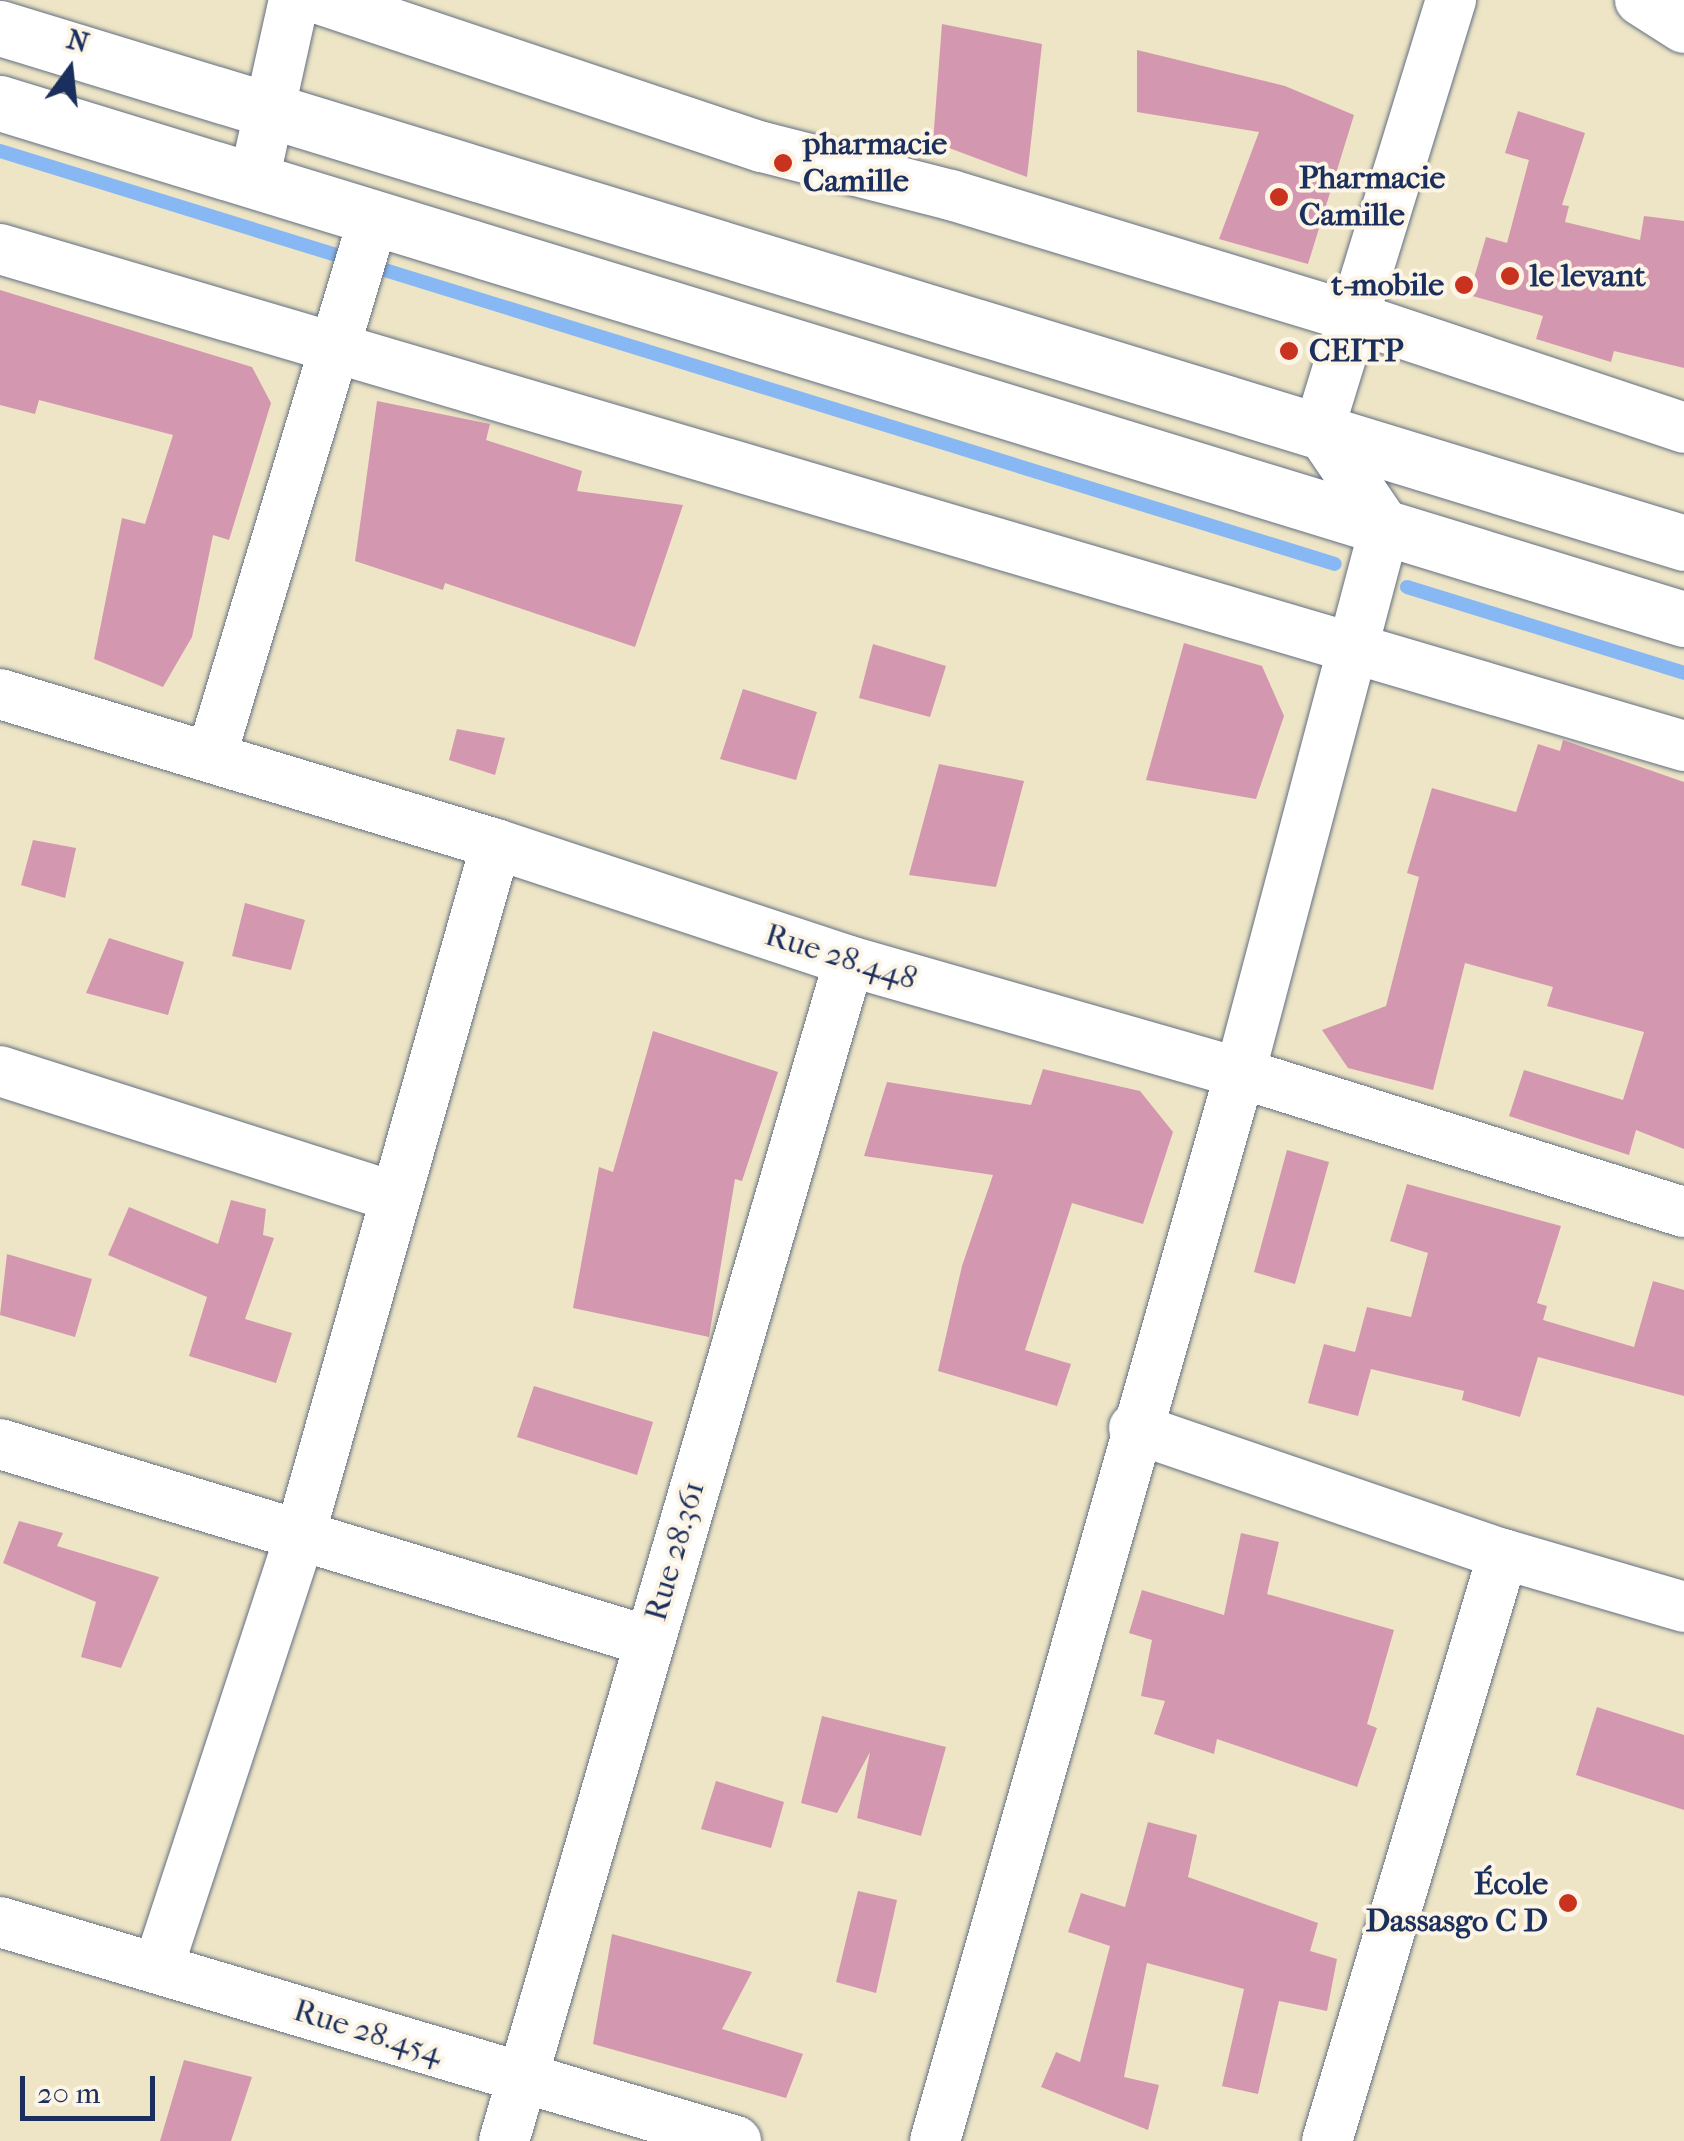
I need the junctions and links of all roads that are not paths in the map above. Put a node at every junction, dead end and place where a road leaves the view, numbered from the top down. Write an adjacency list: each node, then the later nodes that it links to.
1 (294, 0): 8 (street)
2 (322, 0): 12 (street)
3 (1451, 0): 12 (street)
4 (1640, 0): 6 (street)
5 (0, 28): 8 (main road)
6 (1684, 28)
7 (0, 103): 9 (main road)
8 (270, 110): 9 (street); 15 (main road)
9 (254, 180): 10 (main road)
10 (373, 220): 13 (street); 16 (main road)
11 (0, 249): 13 (street)
12 (1354, 318): 14 (street); 15 (street)
13 (333, 353): 19 (street); 22 (street)
14 (1684, 428)
15 (1319, 430): 16 (street); 17 (main road)
16 (1384, 526): 18 (main road); 19 (street)
17 (1684, 543)
18 (1684, 620)
19 (1352, 648): 21 (street); 26 (street)
20 (0, 694): 22 (street, Rue 28.448)
21 (1684, 746)
22 (211, 758): 23 (street, Rue 28.448)
23 (496, 844): 24 (street, Rue 28.448); 27 (street)
24 (849, 961): 26 (street, Rue 28.448); 34 (street, Rue 28.361)
25 (0, 1072): 27 (street)
26 (1240, 1073): 28 (street, Rue 28.448); 29 (street)
27 (391, 1196): 31 (street)
28 (1684, 1212)
29 (1134, 1428): 32 (street); 40 (street)
30 (0, 1444): 31 (street)
31 (300, 1534): 34 (street); 36 (street)
32 (1504, 1554): 33 (street); 41 (street)
33 (1684, 1607)
34 (648, 1641): 37 (street, Rue 28.361)
35 (0, 1922): 36 (street, Rue 28.454)
36 (158, 1968): 37 (street, Rue 28.454)
37 (523, 2079): 38 (street, Rue 28.361); 39 (street, Rue 28.454)
38 (504, 2141)
39 (736, 2141)
40 (935, 2141)
41 (1327, 2141)

